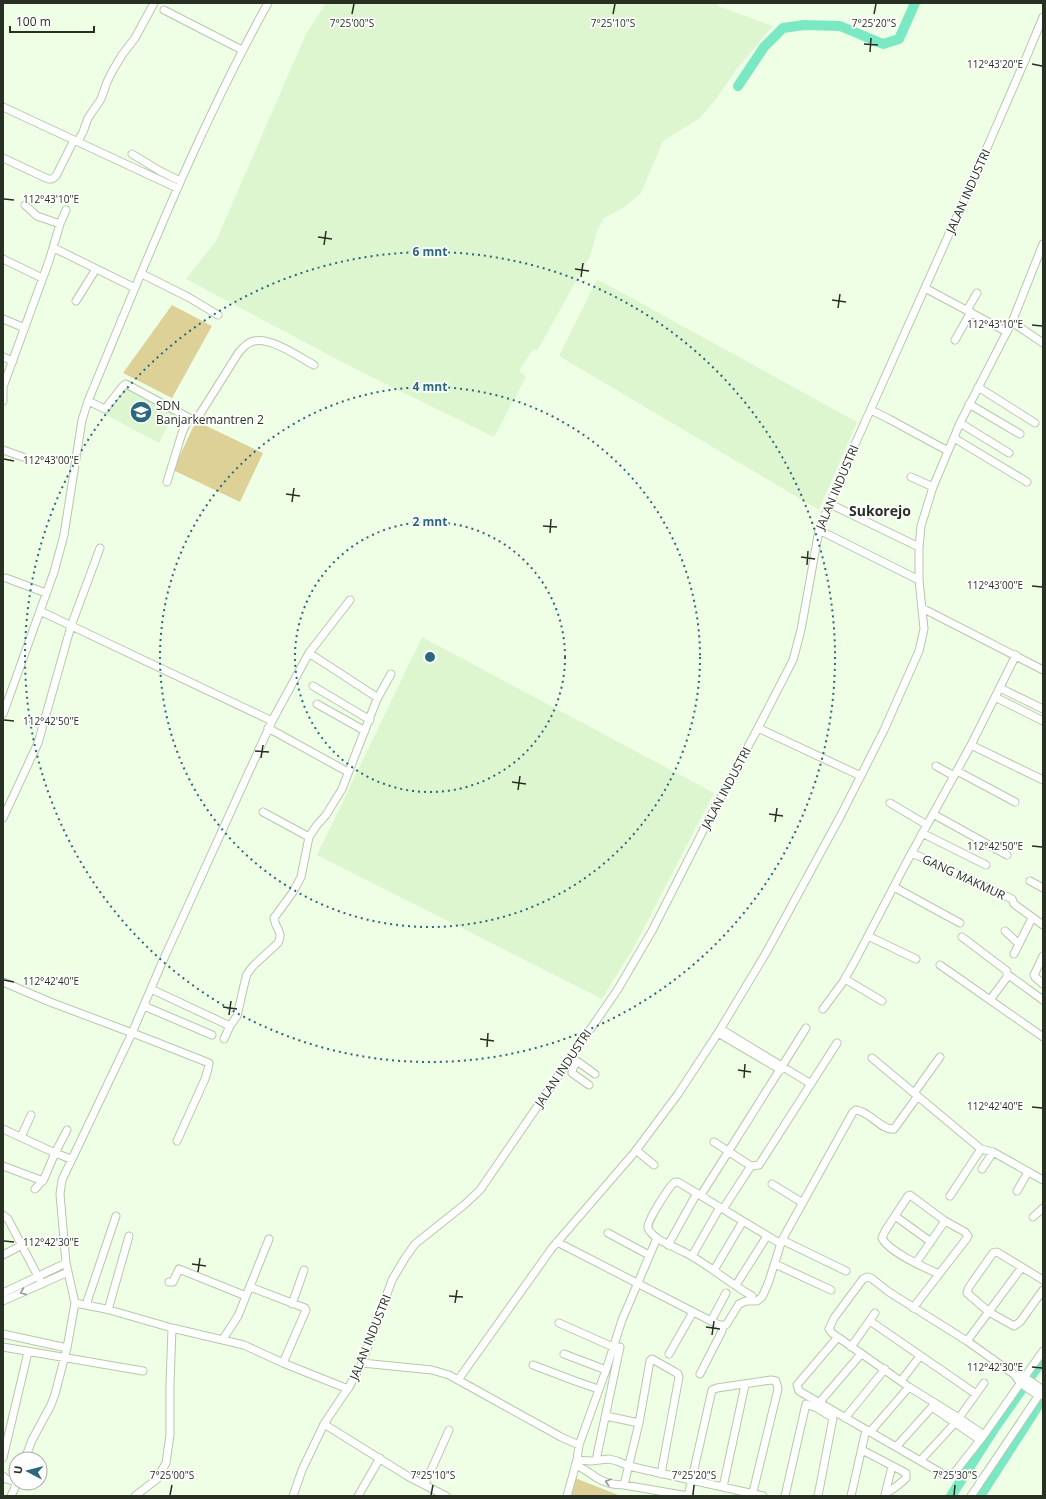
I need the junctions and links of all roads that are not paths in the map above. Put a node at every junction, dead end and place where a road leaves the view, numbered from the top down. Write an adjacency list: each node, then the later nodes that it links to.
1 (154, 3): 7 (street)
2 (268, 3): 5 (street)
3 (164, 10): 5 (street)
4 (1043, 17): 22 (street, JALAN INDUSTRI)
5 (242, 50): 10 (street)
6 (3, 107): 7 (street)
7 (76, 141): 9 (street); 11 (street)
8 (132, 154): 10 (street)
9 (3, 158)
10 (180, 181): 11 (street)
11 (177, 188): 19 (street)
12 (25, 205): 14 (street)
13 (66, 210): 14 (street)
14 (60, 224): 16 (street)
15 (1043, 244): 28 (street)
16 (54, 248): 18 (street); 20 (street)
17 (3, 260): 20 (street)
18 (96, 269): 21 (street); 24 (street)
19 (142, 274): 21 (street); 26 (street)
20 (42, 278): 29 (street)
21 (135, 288): 38 (street)
22 (925, 288): 25 (street); 40 (street, JALAN INDUSTRI)
23 (977, 293): 25 (street)
24 (76, 301)
25 (969, 311): 30 (street); 31 (street)
26 (218, 315)
27 (3, 319): 29 (street)
28 (1012, 322): 30 (street); 32 (street)
29 (25, 328): 34 (street)
30 (1006, 332): 36 (street)
31 (954, 340)
32 (1043, 343)
33 (3, 357): 34 (street)
34 (13, 361): 37 (street)
35 (314, 365): 41 (street)
36 (978, 388): 39 (street); 43 (street)
37 (3, 401)
38 (88, 401): 41 (street); 60 (street)
39 (969, 404): 42 (street); 44 (street)
40 (870, 410): 47 (street); 54 (street, JALAN INDUSTRI)
41 (189, 418): 51 (street)
42 (960, 423): 45 (street); 48 (street)
43 (1035, 423)
44 (1020, 434)
45 (954, 438): 47 (street); 52 (street)
46 (3, 450): 49 (street)
47 (948, 451): 53 (street)
48 (1010, 453)
49 (23, 457)
50 (911, 478): 53 (street)
51 (167, 482)
52 (1027, 482)
53 (933, 487): 56 (street)
54 (830, 504): 55 (street, JALAN INDUSTRI); 56 (street)
55 (819, 530): 59 (street); 80 (street, JALAN INDUSTRI)
56 (919, 547): 59 (street)
57 (100, 548): 64 (street)
58 (6, 578): 60 (street)
59 (919, 580): 62 (street)
60 (46, 593): 63 (street)
61 (350, 600): 65 (street)
62 (922, 608): 66 (street); 86 (street)
63 (40, 611): 64 (street); 75 (street)
64 (71, 626): 76 (street); 92 (street)
65 (310, 653): 72 (street); 76 (street)
66 (1016, 655): 67 (street); 70 (street)
67 (1043, 670)
68 (391, 674): 72 (street)
69 (313, 686): 77 (street)
70 (1000, 688): 71 (street); 74 (street)
71 (995, 697): 78 (street); 82 (street)
72 (378, 698): 77 (street)
73 (317, 704): 81 (street)
74 (1043, 709)
75 (3, 714)
76 (272, 720): 79 (street)
77 (370, 720): 81 (street)
78 (1043, 721)
79 (268, 728): 84 (street); 117 (street)
80 (758, 728): 86 (street); 133 (street, JALAN INDUSTRI)
81 (365, 731): 84 (street)
82 (971, 745): 85 (street); 87 (street)
83 (936, 766): 85 (street)
84 (348, 772): 95 (street)
85 (956, 774): 88 (street); 91 (street)
86 (861, 776): 125 (street)
87 (1043, 780)
88 (1015, 802)
89 (890, 803): 93 (street)
90 (263, 812): 95 (street)
91 (933, 814): 93 (street); 97 (street)
92 (3, 818)
93 (926, 825): 94 (street)
94 (922, 833): 96 (street); 98 (street)
95 (309, 836): 123 (street)
96 (912, 853): 100 (street); 102 (street, GANG MAKMUR)
97 (1007, 855)
98 (986, 866)
99 (1030, 881): 101 (street)
100 (894, 886): 103 (street); 106 (street)
101 (1043, 888)
102 (1032, 918): 104 (street, GANG MAKMUR); 108 (street)
103 (960, 923)
104 (1043, 925)
105 (1005, 931): 108 (street)
106 (868, 936): 111 (street); 114 (street)
107 (962, 937): 113 (street)
108 (1019, 944): 109 (street)
109 (1014, 954)
110 (1043, 956): 116 (street)
111 (916, 959)
112 (940, 965): 118 (street)
113 (1007, 974): 118 (street); 119 (street)
114 (845, 979): 120 (street); 122 (street)
115 (3, 982): 126 (street)
116 (1043, 984)
117 (151, 989): 121 (street); 123 (street)
118 (990, 1000): 128 (street)
119 (1043, 1000)
120 (882, 1001)
121 (144, 1006): 126 (street); 127 (street)
122 (823, 1009)
123 (230, 1026): 129 (street)
124 (806, 1028): 134 (street)
125 (719, 1031): 134 (street); 146 (street)
126 (132, 1033): 143 (street); 150 (street)
127 (212, 1035)
128 (1043, 1037)
129 (224, 1039)
130 (837, 1043): 137 (street)
131 (872, 1058): 138 (street)
132 (940, 1058): 138 (street)
133 (574, 1059): 135 (street); 136 (street); 237 (street, JALAN INDUSTRI)
134 (781, 1067): 137 (street); 147 (street)
135 (596, 1074)
136 (589, 1085)
137 (810, 1086): 152 (street)
138 (915, 1095): 145 (street); 163 (street)
139 (31, 1115): 142 (street)
140 (3, 1129): 142 (street)
141 (67, 1130): 149 (street)
142 (21, 1138): 149 (street)
143 (177, 1142)
144 (714, 1142): 147 (street)
145 (981, 1149): 148 (street); 162 (street)
146 (636, 1150): 151 (street); 177 (street)
147 (728, 1151): 152 (street); 161 (street)
148 (993, 1152): 154 (street); 155 (street)
149 (55, 1153): 150 (street); 157 (street)
150 (71, 1159): 185 (street)
151 (654, 1165)
152 (751, 1166): 164 (street)
153 (4, 1168): 157 (street)
154 (982, 1169)
155 (1028, 1172): 156 (street); 160 (street)
156 (1043, 1180)
157 (43, 1181): 159 (street)
158 (772, 1184): 163 (street)
159 (35, 1189)
160 (1017, 1191)
161 (699, 1194): 164 (street); 175 (street); 181 (street)
162 (950, 1196)
163 (803, 1203): 178 (street)
164 (722, 1208): 170 (street); 184 (street)
165 (1043, 1208): 168 (street)
166 (116, 1216): 210 (street)
167 (894, 1216): 171 (street); 179 (street); 186 (street)
168 (1033, 1217)
169 (5, 1219): 180 (street)
170 (743, 1221): 174 (street); 190 (street)
171 (945, 1221): 179 (street); 193 (street)
172 (608, 1233): 183 (street)
173 (129, 1236): 212 (street)
174 (767, 1236): 178 (street); 199 (street)
175 (657, 1238): 181 (street); 183 (street)
176 (268, 1239): 200 (street)
177 (557, 1242): 198 (street); 243 (street)
178 (782, 1242): 187 (street); 191 (street)
179 (931, 1242): 186 (street)
180 (22, 1245): 182 (street); 194 (street)
181 (668, 1245): 184 (street)
182 (3, 1255)
183 (649, 1255): 198 (street)
184 (692, 1256): 190 (street)
185 (66, 1263): 192 (street); 194 (street)
186 (916, 1263): 193 (street)
187 (775, 1264): 201 (street); 219 (street)
188 (1022, 1267): 195 (street); 214 (street); 214 (street)
189 (304, 1270): 209 (street)
190 (714, 1270): 199 (street)
191 (846, 1271)
192 (68, 1272): 197 (street); 208 (street)
193 (939, 1274): 211 (street)
194 (39, 1276): 197 (street); 204 (street)
195 (1043, 1280)
196 (169, 1282): 205 (street)
197 (42, 1284): 207 (street, one-way to 207)
198 (638, 1284): 213 (street); 226 (street)
199 (736, 1285): 206 (street)
200 (250, 1287): 205 (street); 209 (street)
201 (831, 1290)
202 (1043, 1290): 214 (street)
203 (726, 1292): 216 (street)
204 (3, 1293)
205 (246, 1296): 223 (street)
206 (752, 1296)
207 (3, 1301)
208 (75, 1303): 210 (street); 228 (street)
209 (292, 1304): 236 (street)
210 (86, 1305): 212 (street)
211 (914, 1308): 222 (street); 224 (street)
212 (108, 1310): 220 (street)
213 (692, 1312): 216 (street); 232 (street)
214 (989, 1312): 224 (street)
215 (875, 1313): 217 (street)
216 (711, 1321): 219 (street)
217 (870, 1321): 227 (street); 234 (street)
218 (559, 1322): 226 (street)
219 (722, 1326): 242 (street)
220 (172, 1328): 223 (street); 282 (street)
221 (3, 1334): 228 (street)
222 (837, 1338): 227 (street); 253 (street)
223 (223, 1339): 236 (street)
224 (967, 1341): 245 (street)
225 (3, 1347): 230 (street)
226 (617, 1347): 240 (street); 255 (street)
227 (851, 1347): 233 (street)
228 (67, 1348): 235 (street)
229 (1043, 1351): 245 (street)
230 (28, 1352): 235 (street); 267 (street)
231 (564, 1354): 240 (street)
232 (669, 1354)
233 (861, 1354): 239 (street); 253 (street)
234 (920, 1356): 244 (street); 252 (street)
235 (64, 1358): 241 (street); 266 (street)
236 (283, 1363): 249 (street)
237 (362, 1363): 243 (street); 249 (street, JALAN INDUSTRI)
238 (533, 1365): 250 (street)
239 (885, 1369): 244 (street); 256 (street)
240 (606, 1370): 250 (street)
241 (143, 1371)
242 (700, 1374)
243 (458, 1380): 263 (street)
244 (901, 1381): 248 (street)
245 (1024, 1381): 251 (street); 262 (street)
246 (984, 1383): 252 (street)
247 (745, 1385): 276 (street); 279 (street); 280 (street)
248 (909, 1387): 254 (street); 261 (street)
249 (348, 1389): 259 (street, JALAN INDUSTRI)
250 (598, 1389): 263 (street)
251 (1040, 1391): 292 (street)
252 (976, 1394): 257 (street)
253 (819, 1403): 256 (street)
254 (933, 1405): 257 (street); 264 (street)
255 (606, 1416): 258 (street); 269 (street)
256 (845, 1418): 261 (street)
257 (957, 1420): 262 (street); 270 (street)
258 (639, 1423): 272 (street); 275 (street)
259 (324, 1424): 268 (street); 283 (street, JALAN INDUSTRI)
260 (449, 1430): 277 (street)
261 (867, 1433): 264 (street); 265 (street)
262 (982, 1437): 270 (street)
263 (579, 1445): 271 (street)
264 (896, 1447): 270 (street)
265 (862, 1450): 273 (street); 291 (street)
266 (28, 1451)
267 (3, 1458)
268 (380, 1458): 277 (street); 284 (street)
269 (594, 1460): 271 (street); 272 (street); 274 (street)
270 (920, 1461)
271 (576, 1463): 274 (street); 286 (street)
272 (629, 1466): 275 (street); 278 (street)
273 (892, 1466): 281 (street); 281 (street)
274 (590, 1473): 278 (street, one-way to 274)
275 (661, 1474): 276 (street)
276 (692, 1480): 279 (street); 287 (street)
277 (425, 1484): 285 (street)
278 (624, 1485): 287 (street)
279 (723, 1488): 280 (street)
280 (752, 1495): 288 (street)
281 (885, 1495)
282 (135, 1496)
283 (293, 1496)
284 (358, 1496)
285 (446, 1496)
286 (567, 1496)
287 (688, 1496)
288 (763, 1496)
289 (785, 1496): 290 (street)
290 (818, 1496)
291 (852, 1496)
292 (972, 1496)

